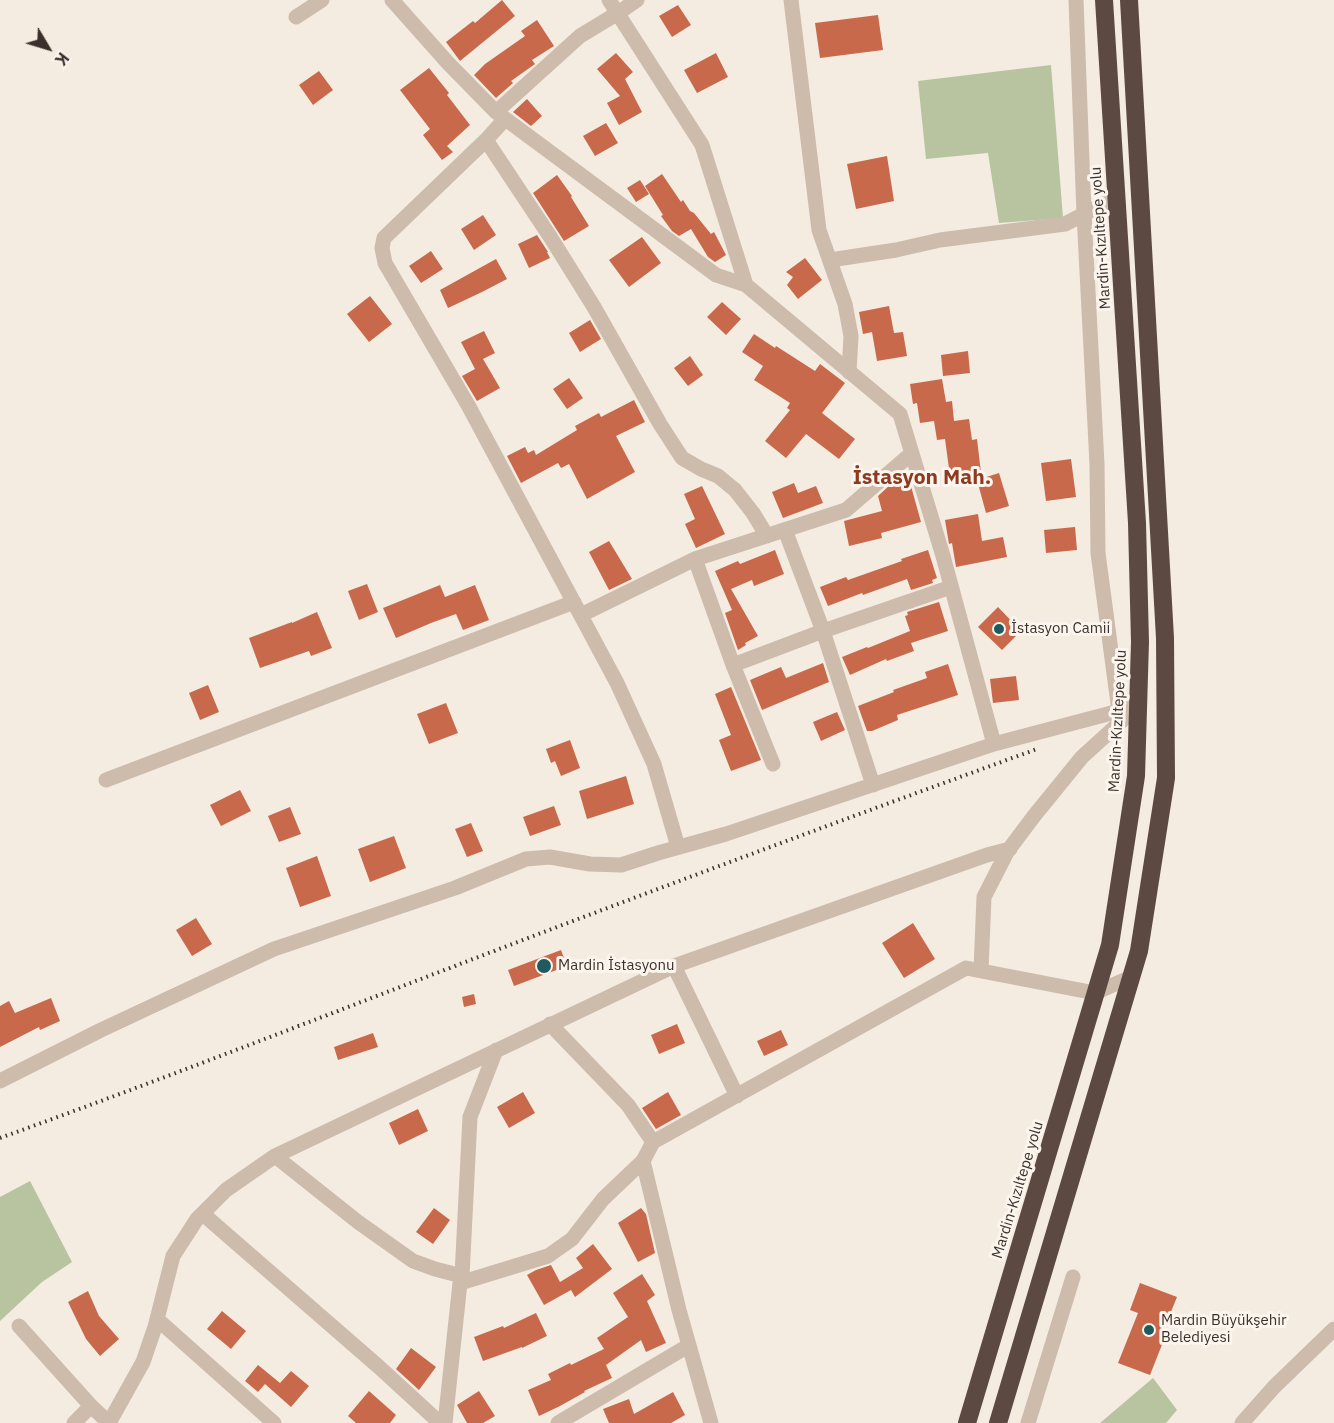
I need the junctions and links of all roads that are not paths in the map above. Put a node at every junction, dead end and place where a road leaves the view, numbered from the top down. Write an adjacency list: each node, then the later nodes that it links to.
1 (322, 0): 10 (street)
2 (392, 0): 11 (street)
3 (609, 0): 9 (street)
4 (637, 0): 9 (street)
5 (791, 0): 15 (street)
6 (1076, 0): 14 (street)
7 (1104, 0): 13 (highway, Mardin-Kızıltepe yolu)
8 (1129, 0): 36 (highway)
9 (618, 14): 11 (street); 16 (street)
10 (296, 17)
11 (500, 116): 12 (street); 16 (street)
12 (486, 140): 20 (street); 23 (street)
13 (1117, 197): 14 (street); 26 (highway, Mardin-Kızıltepe yolu)
14 (1084, 214): 15 (street); 27 (street)
15 (830, 260): 17 (street)
16 (746, 285): 17 (street)
17 (849, 372): 18 (street)
18 (912, 453): 19 (street); 22 (street)
19 (785, 531): 20 (street); 24 (street)
20 (767, 536): 21 (street)
21 (695, 559): 23 (street); 25 (street)
22 (951, 586): 24 (street); 28 (street)
23 (578, 608): 30 (street); 32 (street)
24 (823, 631): 25 (street); 31 (street)
25 (733, 665): 29 (street)
26 (1138, 706): 27 (street); 33 (street); 37 (highway, Mardin-Kızıltepe yolu)
27 (1119, 711): 28 (street)
28 (994, 744): 31 (street)
29 (773, 764)
30 (106, 780)
31 (873, 785): 32 (street)
32 (678, 847): 40 (street)
33 (1010, 849): 34 (street); 35 (street)
34 (674, 966): 38 (street); 41 (street)
35 (981, 970): 37 (street); 41 (street)
36 (1131, 977): 37 (street); 61 (highway)
37 (1095, 993): 60 (highway, Mardin-Kızıltepe yolu)
38 (550, 1024): 39 (street); 42 (street)
39 (496, 1050): 43 (street); 47 (street)
40 (0, 1081)
41 (737, 1096): 42 (street)
42 (653, 1142): 44 (street)
43 (275, 1156): 45 (street); 47 (street)
44 (643, 1161): 47 (street); 51 (street)
45 (203, 1214): 48 (street); 56 (street)
46 (1073, 1277): 62 (street)
47 (461, 1279): 57 (street)
48 (157, 1319): 54 (street); 55 (street)
49 (19, 1326): 52 (street)
50 (1334, 1329): 63 (street)
51 (688, 1346): 58 (street); 59 (street)
52 (91, 1406): 53 (street); 54 (street)
53 (74, 1423)
54 (109, 1423)
55 (274, 1423)
56 (440, 1423)
57 (445, 1423)
58 (558, 1423)
59 (711, 1423)
60 (967, 1423)
61 (998, 1423)
62 (1028, 1423)
63 (1242, 1423)

